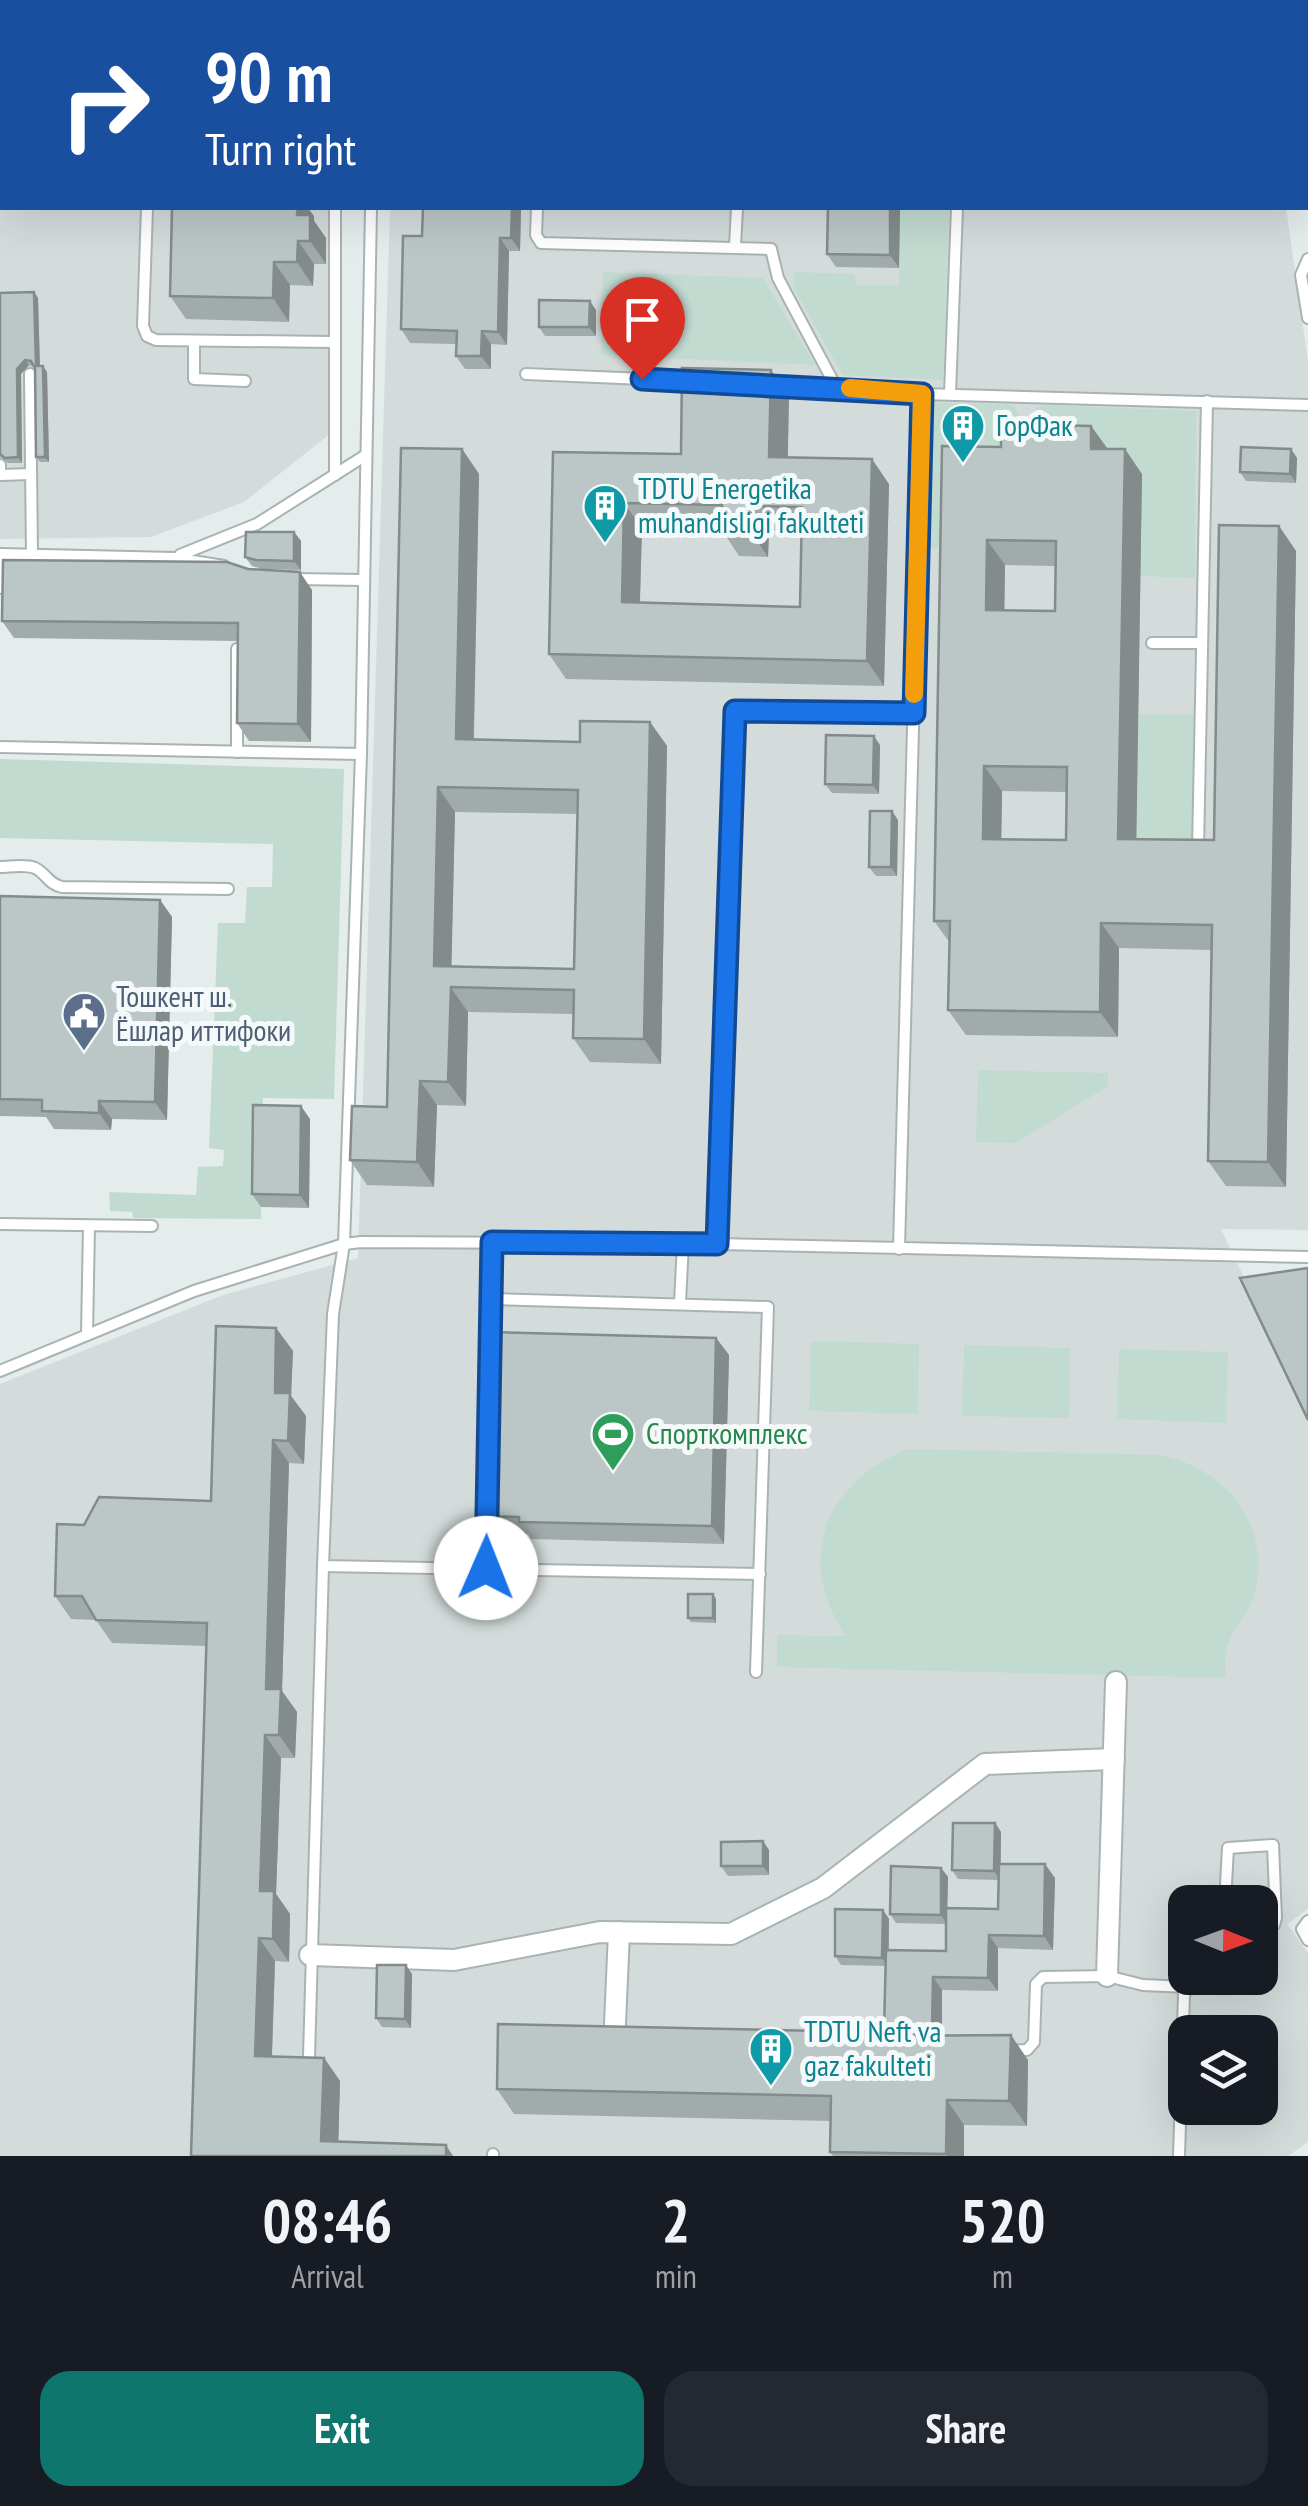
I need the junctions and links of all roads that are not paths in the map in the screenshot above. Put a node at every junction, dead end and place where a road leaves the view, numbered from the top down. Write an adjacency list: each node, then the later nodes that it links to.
1 (147, 210): 10 (lane)
2 (335, 210): 11 (lane)
3 (371, 210): 22 (lane)
4 (537, 210): 7 (lane)
5 (736, 210): 7 (lane)
6 (957, 210): 19 (lane)
7 (735, 246): 17 (lane)
8 (1308, 259): 9 (lane)
9 (1308, 318)
10 (194, 341): 11 (lane); 14 (lane)
11 (333, 342): 25 (lane)
12 (30, 374): 24 (lane)
13 (526, 374): 15 (lane)
14 (245, 382)
15 (701, 382)
16 (759, 384): 17 (lane)
17 (836, 387): 18 (lane)
18 (922, 394): 19 (lane); 36 (lane)
19 (950, 394): 20 (lane)
20 (1207, 401): 21 (lane); 34 (lane)
21 (1308, 406)
22 (366, 456): 25 (lane); 31 (lane)
23 (0, 465): 24 (lane)
24 (31, 474): 27 (lane)
25 (335, 475): 28 (lane)
26 (1, 554): 27 (lane); 32 (lane)
27 (32, 555): 28 (lane)
28 (174, 558): 29 (lane)
29 (235, 571)
30 (278, 579): 31 (lane)
31 (363, 580): 39 (lane)
32 (0, 588)
33 (1152, 643): 34 (lane)
34 (1202, 644): 40 (lane)
35 (237, 649): 38 (lane)
36 (914, 713): 49 (lane); 50 (lane)
37 (0, 747): 38 (lane)
38 (237, 752): 39 (lane)
39 (361, 754): 47 (lane)
40 (1198, 849)
41 (0, 867): 42 (lane)
42 (228, 889)
43 (0, 1224): 44 (lane)
44 (89, 1226): 45 (lane); 54 (lane)
45 (152, 1226)
46 (492, 1242): 47 (lane); 48 (lane); 52 (lane)
47 (344, 1244): 54 (lane); 56 (lane)
48 (683, 1244): 49 (lane); 53 (lane)
49 (717, 1244): 50 (lane)
50 (899, 1249): 51 (lane)
51 (1308, 1257)
52 (490, 1299): 53 (lane); 57 (lane)
53 (680, 1303): 58 (lane)
54 (87, 1335): 55 (lane)
55 (0, 1371)
56 (322, 1566): 57 (lane); 67 (lane)
57 (486, 1568): 58 (lane)
58 (760, 1574): 59 (lane)
59 (756, 1672)
60 (1116, 1682): 61 (street)
61 (1114, 1760): 65 (street); 68 (street)
62 (1226, 1885): 63 (lane)
63 (1275, 1885)
64 (1308, 1921): 66 (lane)
65 (619, 1932): 67 (street); 71 (street)
66 (1308, 1940)
67 (310, 1955): 73 (lane)
68 (1107, 1976): 69 (lane); 72 (lane)
69 (1168, 1987)
70 (1184, 1995): 74 (lane)
71 (614, 2024)
72 (1003, 2051)
73 (309, 2057)
74 (1180, 2156)

